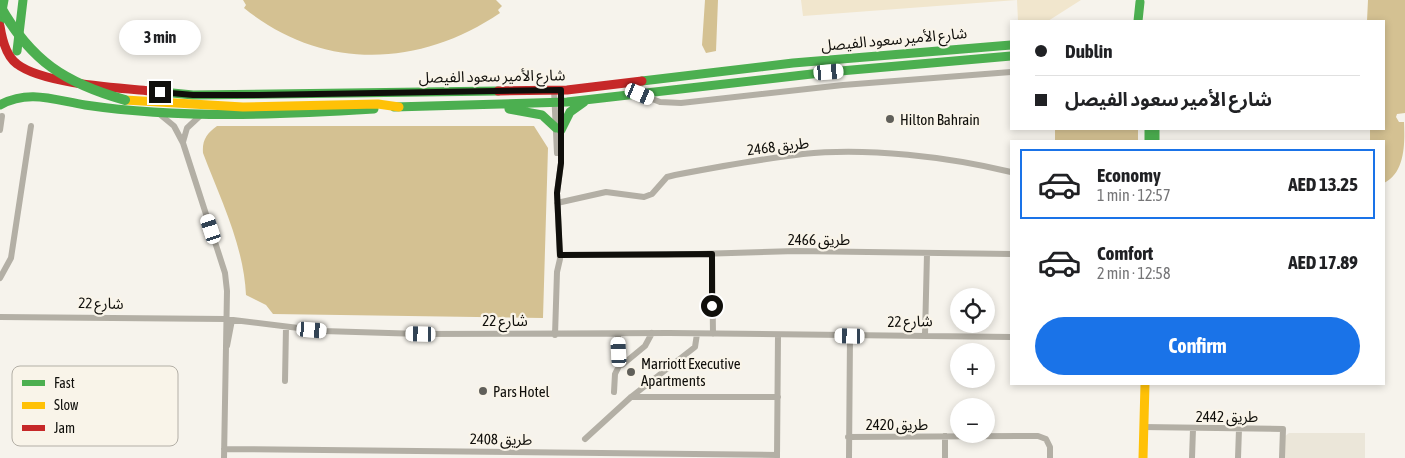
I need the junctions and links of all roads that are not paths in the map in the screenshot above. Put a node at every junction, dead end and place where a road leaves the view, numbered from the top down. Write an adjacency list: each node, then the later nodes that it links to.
1 (4, 0): 6 (street)
2 (23, 0): 9 (street)
3 (1140, 2): 5 (street)
4 (0, 6): 18 (street, bridge)
5 (1138, 20)
6 (0, 22)
7 (0, 26): 12 (street, شارع الأمير سعود الفيصل)
8 (1010, 44): 12 (street, شارع الأمير سعود الفيصل)
9 (16, 51)
10 (1010, 56): 13 (street, شارع الأمير سعود الفيصل)
11 (1010, 72): 13 (street)
12 (558, 90): 15 (street)
13 (640, 94): 14 (street, شارع الأمير سعود الفيصل)
14 (586, 101): 15 (street, شارع الأمير سعود الفيصل); 23 (street)
15 (558, 103): 17 (street, شارع الأمير سعود الفيصل); 23 (street)
16 (0, 105): 19 (street, شارع الأمير سعود الفيصل)
17 (495, 105): 18 (street, شارع الأمير سعود الفيصل); 23 (street)
18 (399, 107): 20 (street, شارع الأمير سعود الفيصل)
19 (156, 111): 20 (street, شارع الأمير سعود الفيصل); 25 (street)
20 (202, 114): 25 (street)
21 (2, 116): 24 (street)
22 (31, 126): 32 (street)
23 (559, 129): 27 (street)
24 (0, 130)
25 (183, 143): 34 (street)
26 (1010, 172): 27 (street, طريق 2468)
27 (557, 203): 31 (street)
28 (712, 254): 29 (street, طريق 2466); 31 (street, طريق 2466); 39 (street)
29 (927, 254): 30 (street, طريق 2466); 42 (street)
30 (1010, 254)
31 (560, 255): 40 (street)
32 (0, 278)
33 (0, 317): 34 (street, شارع 22)
34 (229, 320): 35 (street, شارع 22); 57 (street)
35 (286, 326): 40 (street, شارع 22); 46 (street)
36 (652, 333): 37 (street, شارع 22); 38 (street, شارع 22); 45 (street)
37 (618, 334): 40 (street, شارع 22); 45 (street)
38 (698, 334): 39 (street, شارع 22); 49 (street)
39 (713, 334): 41 (street, شارع 22)
40 (556, 335)
41 (778, 335): 43 (street, شارع 22); 50 (street)
42 (925, 335): 43 (street, شارع 22); 44 (street, شارع 22)
43 (850, 336): 55 (street)
44 (1010, 337)
45 (620, 364): 48 (street)
46 (285, 381)
47 (1145, 385): 51 (street)
48 (614, 392)
49 (631, 397): 50 (street); 56 (street)
50 (778, 397): 63 (street)
51 (1144, 427): 52 (street, طريق 2442); 70 (street)
52 (1193, 429): 53 (street, طريق 2442); 71 (street)
53 (1239, 429): 72 (street); 73 (street, طريق 2442)
54 (945, 436): 55 (street, طريق 2420); 68 (street); 69 (street, طريق 2420)
55 (848, 437): 67 (street)
56 (585, 439)
57 (224, 448): 58 (street, طريق 2408); 64 (street)
58 (280, 450): 59 (street, طريق 2408); 65 (street)
59 (333, 450): 60 (street, طريق 2408); 66 (street)
60 (447, 454): 61 (street, طريق 2408)
61 (551, 455): 62 (street, طريق 2408)
62 (618, 455): 63 (street, طريق 2408)
63 (777, 456)
64 (224, 458)
65 (280, 458)
66 (334, 458)
67 (848, 458)
68 (945, 458)
69 (1050, 458)
70 (1143, 458)
71 (1192, 458)
72 (1238, 458)
73 (1282, 458)

